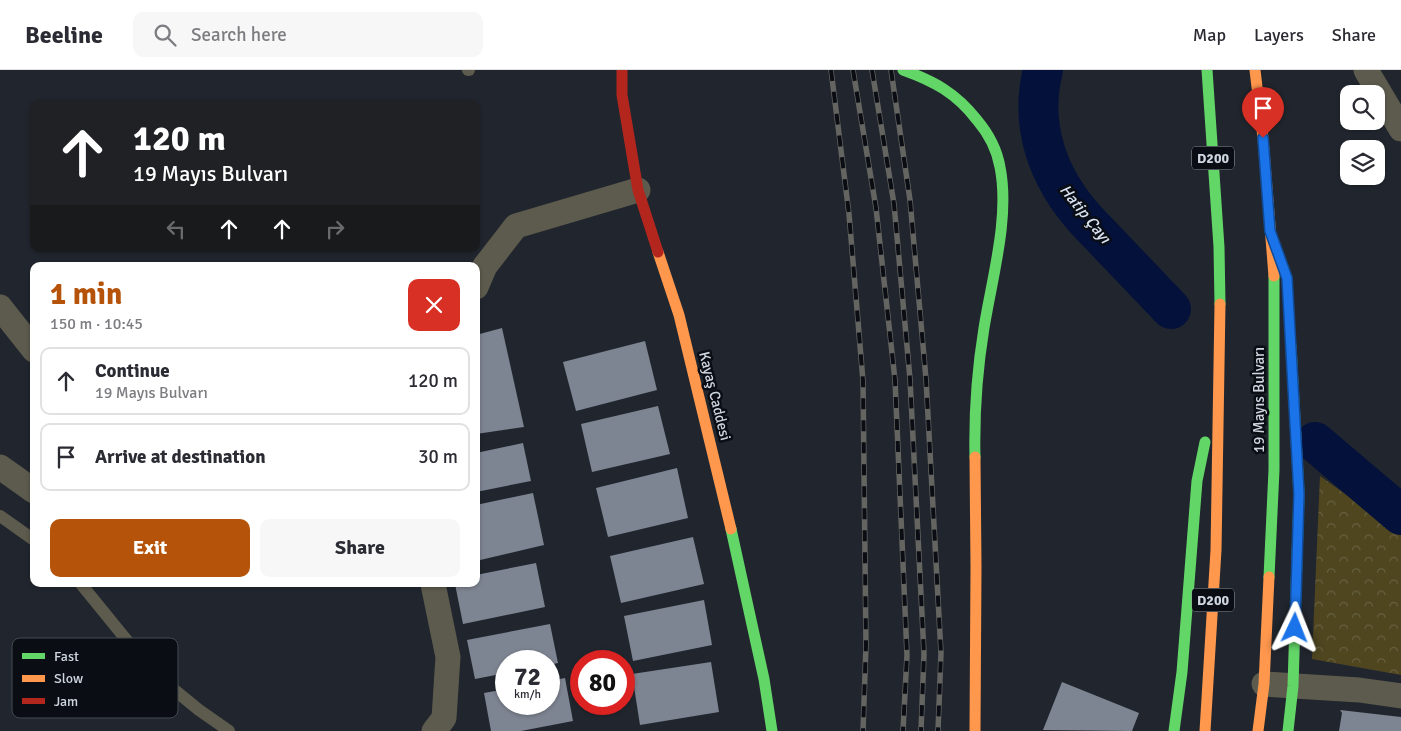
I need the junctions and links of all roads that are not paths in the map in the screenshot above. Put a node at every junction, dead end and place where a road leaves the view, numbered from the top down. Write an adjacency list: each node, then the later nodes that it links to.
1 (622, 70): 9 (main road, Kayaş Caddesi)
2 (902, 70): 31 (main road)
3 (1207, 70): 16 (main road, D200)
4 (1254, 70): 8 (main road, 19 Mayıs Bulvarı)
5 (1269, 70): 8 (street)
6 (1366, 70): 7 (street)
7 (1399, 121)
8 (1263, 138): 10 (main road, 19 Mayıs Bulvarı)
9 (638, 190): 12 (street); 30 (main road, Kayaş Caddesi)
10 (1270, 231): 11 (main road); 24 (main road, 19 Mayıs Bulvarı)
11 (1284, 268)
12 (480, 278)
13 (0, 307): 15 (street)
14 (1291, 334): 25 (main road)
15 (30, 345)
16 (1219, 367): 32 (main road); 33 (main road, D200)
17 (0, 467): 18 (street)
18 (30, 488)
19 (0, 516): 20 (lane)
20 (30, 537)
21 (83, 587): 23 (lane)
22 (434, 587): 29 (street)
23 (125, 638)
24 (1264, 684): 25 (street); 34 (main road, 19 Mayıs Bulvarı)
25 (1293, 686): 27 (street); 35 (main road)
26 (178, 693): 28 (lane)
27 (1401, 696)
28 (229, 731)
29 (434, 731)
30 (772, 731)
31 (975, 731)
32 (1174, 731)
33 (1205, 731)
34 (1258, 731)
35 (1288, 731)

